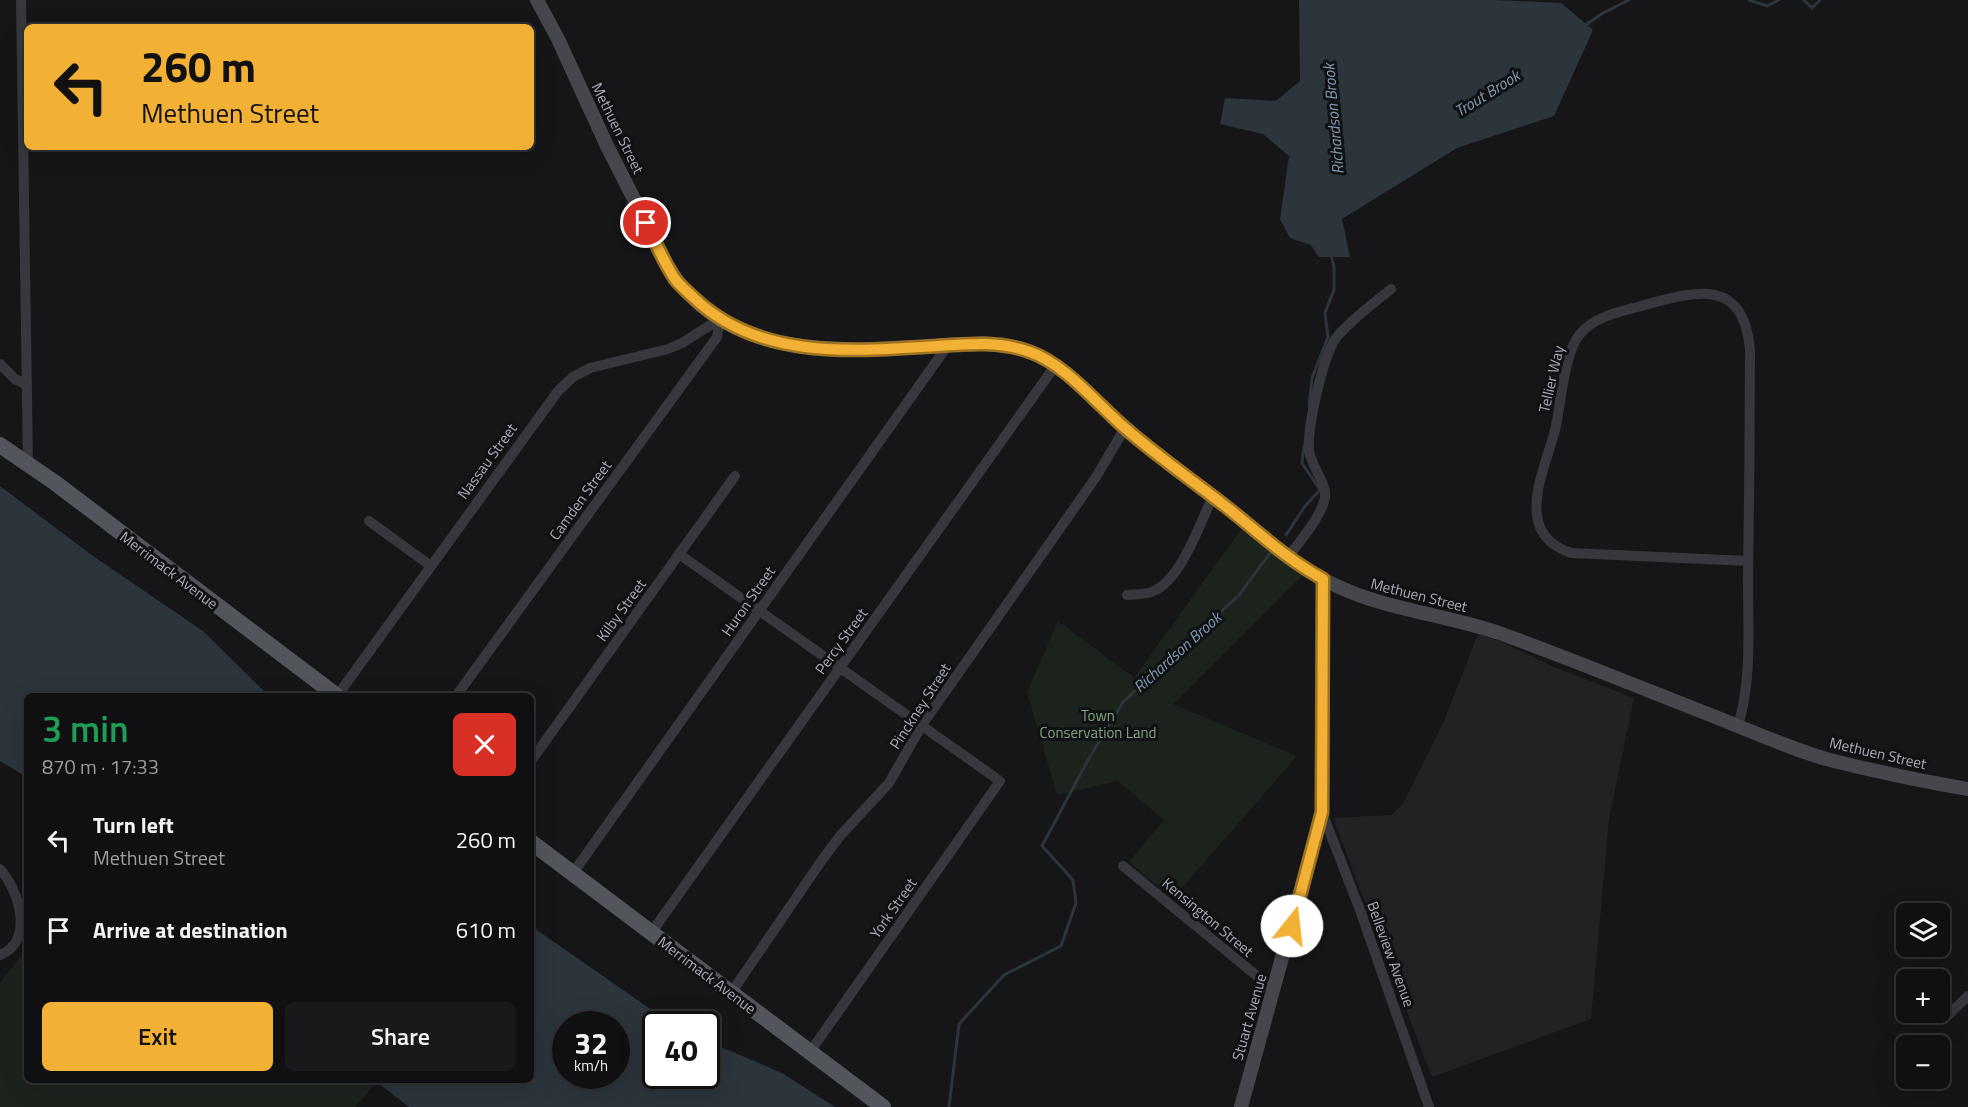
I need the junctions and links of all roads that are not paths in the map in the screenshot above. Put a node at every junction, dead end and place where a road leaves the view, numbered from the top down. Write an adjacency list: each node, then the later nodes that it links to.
1 (21, 0): 8 (street)
2 (537, 0): 4 (street, Methuen Street)
3 (1391, 289): 16 (street)
4 (720, 319): 5 (street, Methuen Street); 18 (street, Nassau Street); 25 (street, Camden Street)
5 (948, 345): 7 (street, Methuen Street); 21 (street, Huron Street)
6 (0, 364): 8 (street)
7 (1055, 366): 9 (street, Methuen Street); 22 (street, Percy Street)
8 (27, 385): 11 (street)
9 (1125, 428): 13 (street, Methuen Street); 26 (street, Pinckney Street)
10 (0, 445): 11 (main road, Merrimack Avenue)
11 (28, 464): 23 (main road, Merrimack Avenue)
12 (735, 476): 15 (street, Kilby Street)
13 (1213, 496): 16 (street, Methuen Street); 20 (street)
14 (369, 521): 18 (street)
15 (679, 554): 21 (street); 28 (street, Kilby Street)
16 (1289, 556): 19 (street, Methuen Street)
17 (1748, 561): 17 (street, Tellier Way); 27 (street, Tellier Way)
18 (431, 566): 24 (street, Nassau Street)
19 (1323, 579): 27 (street, Methuen Street); 30 (street, Stuart Avenue)
20 (1127, 595)
21 (759, 611): 22 (street); 34 (street, Huron Street)
22 (840, 668): 26 (street); 35 (street, Percy Street)
23 (333, 693)
24 (339, 693)
25 (458, 693)
26 (922, 725): 38 (street, Pinckney Street); 41 (street, York Street)
27 (1738, 726): 29 (street, Methuen Street)
28 (534, 757)
29 (1968, 789)
30 (1322, 812): 37 (street, Stuart Avenue); 42 (street, Belleview Avenue)
31 (534, 844): 34 (main road, Merrimack Avenue)
32 (1123, 866): 37 (street, Kensington Street)
33 (0, 869): 36 (street)
34 (573, 873): 35 (main road, Merrimack Avenue)
35 (651, 933): 38 (main road, Merrimack Avenue)
36 (0, 955)
37 (1274, 990): 44 (street, Stuart Avenue)
38 (731, 993): 41 (main road, Merrimack Avenue)
39 (1968, 996): 40 (street)
40 (1950, 1013)
41 (810, 1052): 43 (main road, Merrimack Avenue)
42 (1429, 1105): 45 (street)
43 (883, 1107)
44 (1241, 1107)
45 (1417, 1107)

